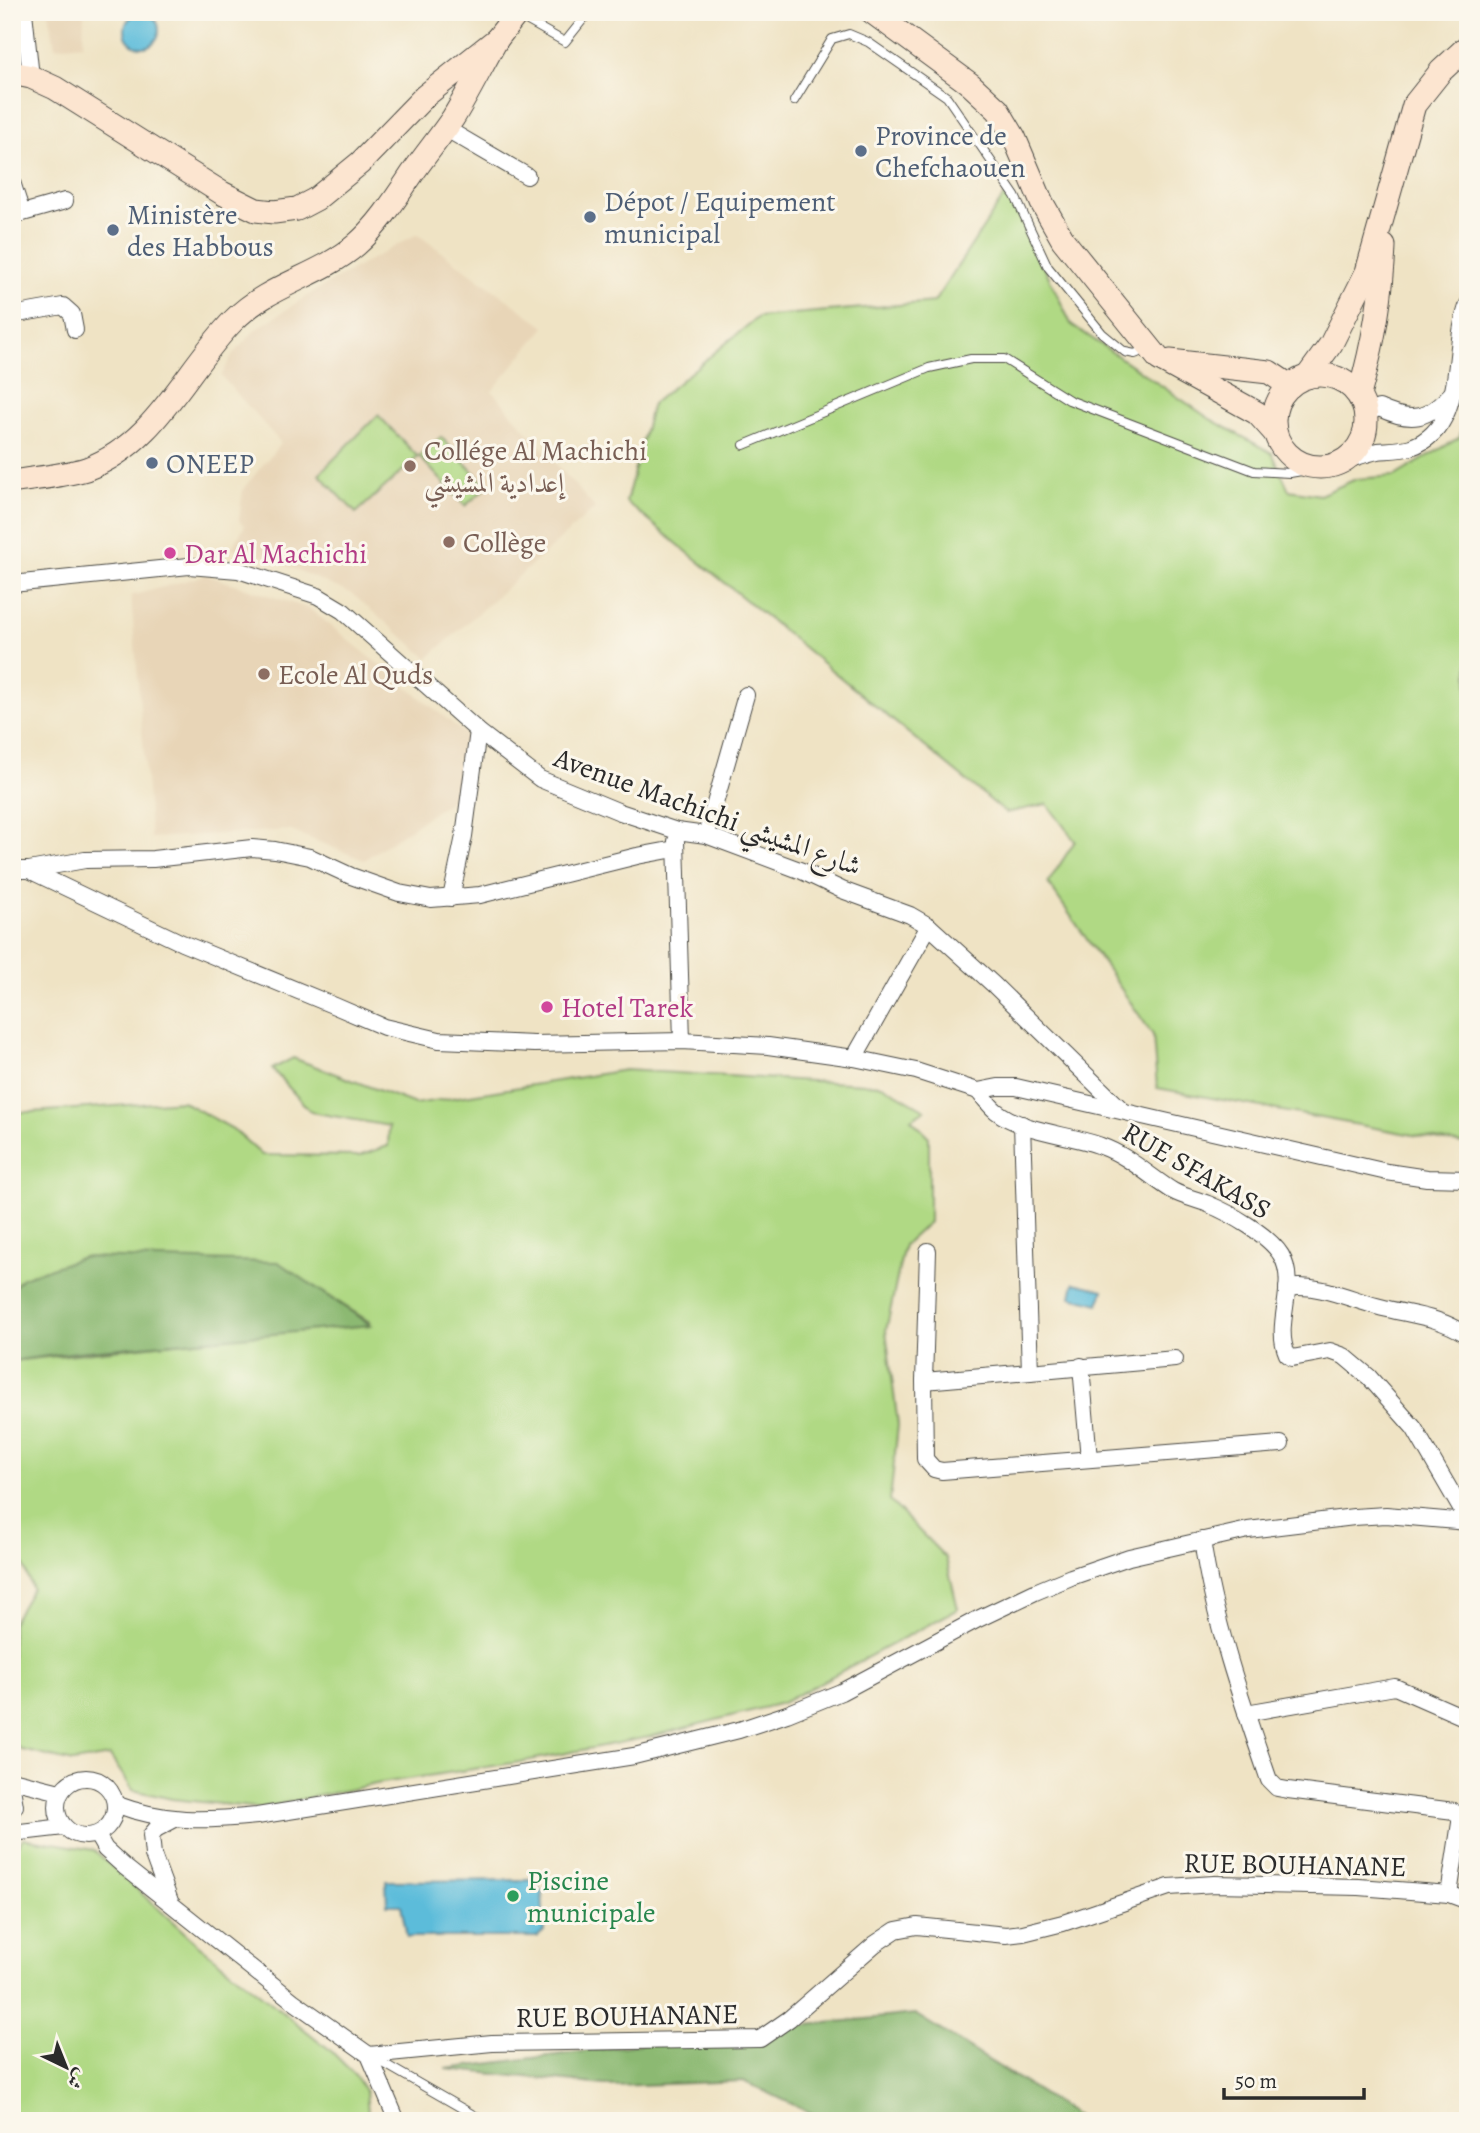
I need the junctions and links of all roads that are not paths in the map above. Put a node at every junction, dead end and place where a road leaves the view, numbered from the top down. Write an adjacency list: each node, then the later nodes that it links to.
1 (24, 12): 7 (street)
2 (589, 12): 4 (lane)
3 (872, 12): 19 (street)
4 (517, 14): 5 (street)
5 (497, 39): 8 (street); 10 (street)
6 (1468, 46): 15 (street)
7 (22, 75): 8 (street)
8 (425, 96): 10 (street)
9 (794, 101): 19 (lane)
10 (450, 120): 11 (street); 27 (street)
11 (527, 176)
12 (12, 182): 14 (street)
13 (65, 201): 14 (street)
14 (17, 215)
15 (1383, 215): 20 (street); 22 (street)
16 (1468, 304): 21 (street)
17 (12, 315): 18 (street)
18 (75, 330)
19 (1154, 354): 20 (street); 23 (street)
20 (1299, 381): 22 (street); 23 (street)
21 (1452, 392): 22 (street); 25 (street)
22 (1362, 404): 25 (street)
23 (1275, 433): 26 (street)
24 (744, 445): 26 (lane)
25 (1347, 460): 26 (street)
26 (1319, 468)
27 (12, 482)
28 (12, 584): 30 (street, Avenue Machichi شارع المشيشي)
29 (746, 695): 32 (street)
30 (478, 731): 31 (street, Avenue Machichi شارع المشيشي); 36 (street)
31 (677, 831): 32 (street, Avenue Machichi شارع المشيشي); 33 (street)
32 (706, 835): 37 (street, Avenue Machichi شارع المشيشي)
33 (675, 849): 36 (street); 38 (street)
34 (12, 870): 35 (street)
35 (29, 870): 36 (street); 38 (street)
36 (451, 898)
37 (929, 926): 39 (street); 41 (street, Avenue Machichi شارع المشيشي)
38 (682, 1041): 39 (street)
39 (854, 1058): 40 (street)
40 (978, 1091): 41 (street); 42 (street, RUE SFAKASS)
41 (1123, 1111): 43 (street)
42 (1022, 1124): 45 (street, RUE SFAKASS); 49 (street)
43 (1468, 1179)
44 (928, 1251): 50 (street)
45 (1287, 1287): 46 (street); 53 (street, RUE SFAKASS)
46 (1468, 1335)
47 (1175, 1359): 48 (street)
48 (1081, 1366): 49 (street); 52 (street)
49 (1030, 1372): 50 (street)
50 (924, 1381): 52 (street)
51 (1281, 1444): 52 (street)
52 (1089, 1460)
53 (1468, 1521): 54 (street)
54 (1202, 1540): 55 (street); 62 (street)
55 (1246, 1713): 56 (street); 66 (street)
56 (1468, 1719)
57 (12, 1780): 59 (street)
58 (12, 1787): 61 (street)
59 (60, 1792): 60 (street); 63 (street)
60 (115, 1804): 62 (street); 65 (street)
61 (12, 1810)
62 (176, 1818): 67 (street)
63 (64, 1827): 64 (street); 65 (street)
64 (12, 1833)
65 (97, 1835): 67 (street)
66 (1449, 1894): 68 (street, RUE BOUHANANE); 69 (street, RUE BOUHANANE)
67 (170, 1901): 69 (street)
68 (1468, 1901)
69 (369, 2055): 70 (street); 71 (lane)
70 (397, 2121)
71 (484, 2121)

